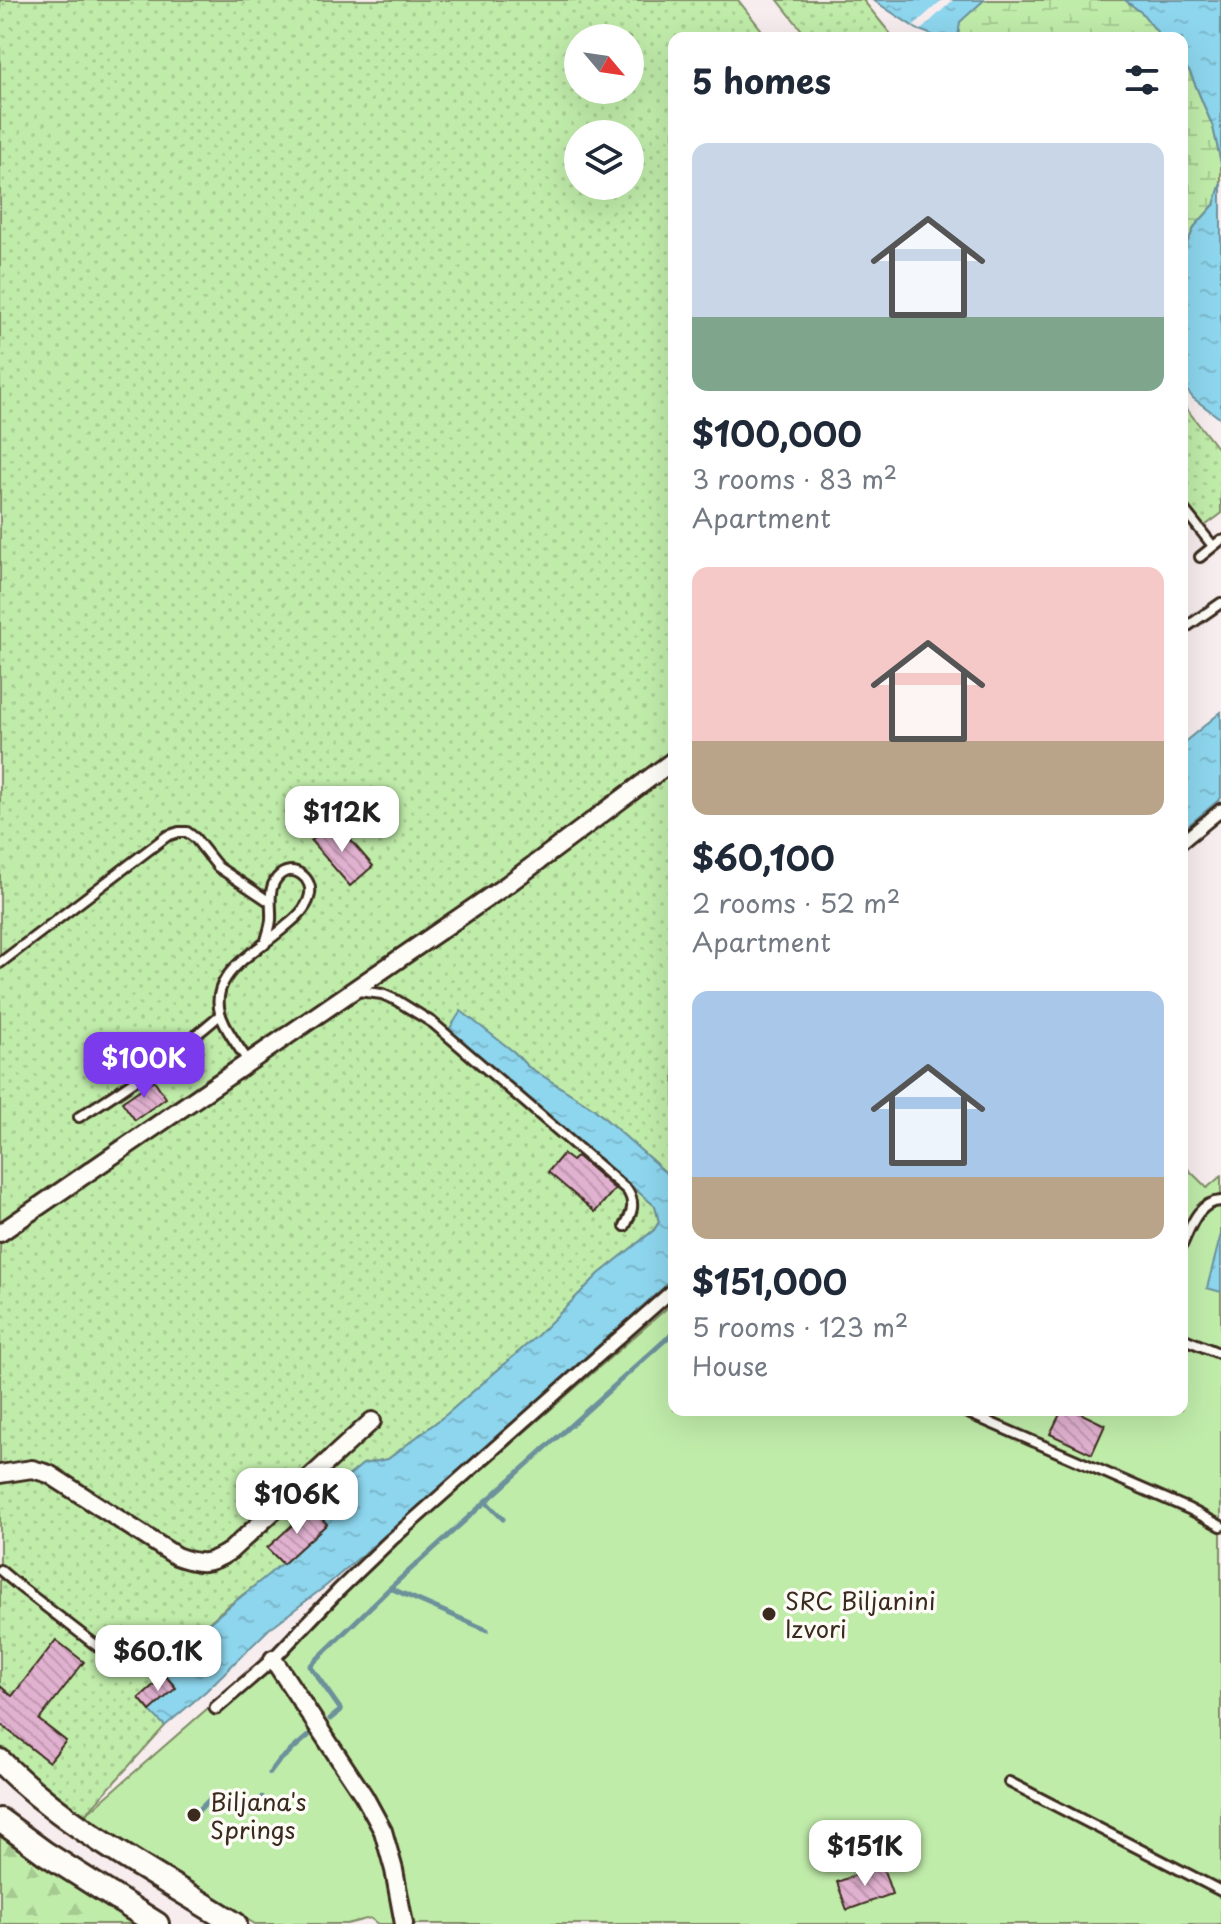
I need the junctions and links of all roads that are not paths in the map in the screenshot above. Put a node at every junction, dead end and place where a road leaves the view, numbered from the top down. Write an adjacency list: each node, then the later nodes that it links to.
1 (1188, 513): 2 (lane)
2 (1217, 543): 3 (lane)
3 (1200, 557)
4 (1221, 603): 5 (lane)
5 (1188, 626)
6 (668, 764): 12 (street)
7 (1221, 810): 8 (street)
8 (1188, 837)
9 (270, 902): 10 (lane); 10 (lane); 11 (lane)
10 (265, 944): 13 (lane)
11 (0, 963)
12 (349, 992): 14 (street); 17 (lane)
13 (220, 1015): 14 (lane); 15 (lane)
14 (248, 1061): 18 (street)
15 (79, 1117)
16 (1221, 1201): 19 (lane)
17 (625, 1226)
18 (0, 1233)
19 (1188, 1233)
20 (668, 1294): 28 (street)
21 (1188, 1340): 22 (lane)
22 (1221, 1354)
23 (975, 1416): 26 (lane)
24 (372, 1421): 25 (street)
25 (0, 1474)
26 (1221, 1526)
27 (0, 1570): 29 (lane)
28 (273, 1659): 30 (street); 37 (street)
29 (119, 1663)
30 (216, 1708)
31 (0, 1761): 36 (main road)
32 (1009, 1782): 34 (lane)
33 (0, 1820): 35 (main road)
34 (1221, 1891)
35 (157, 1924)
36 (235, 1924)
37 (404, 1924)

